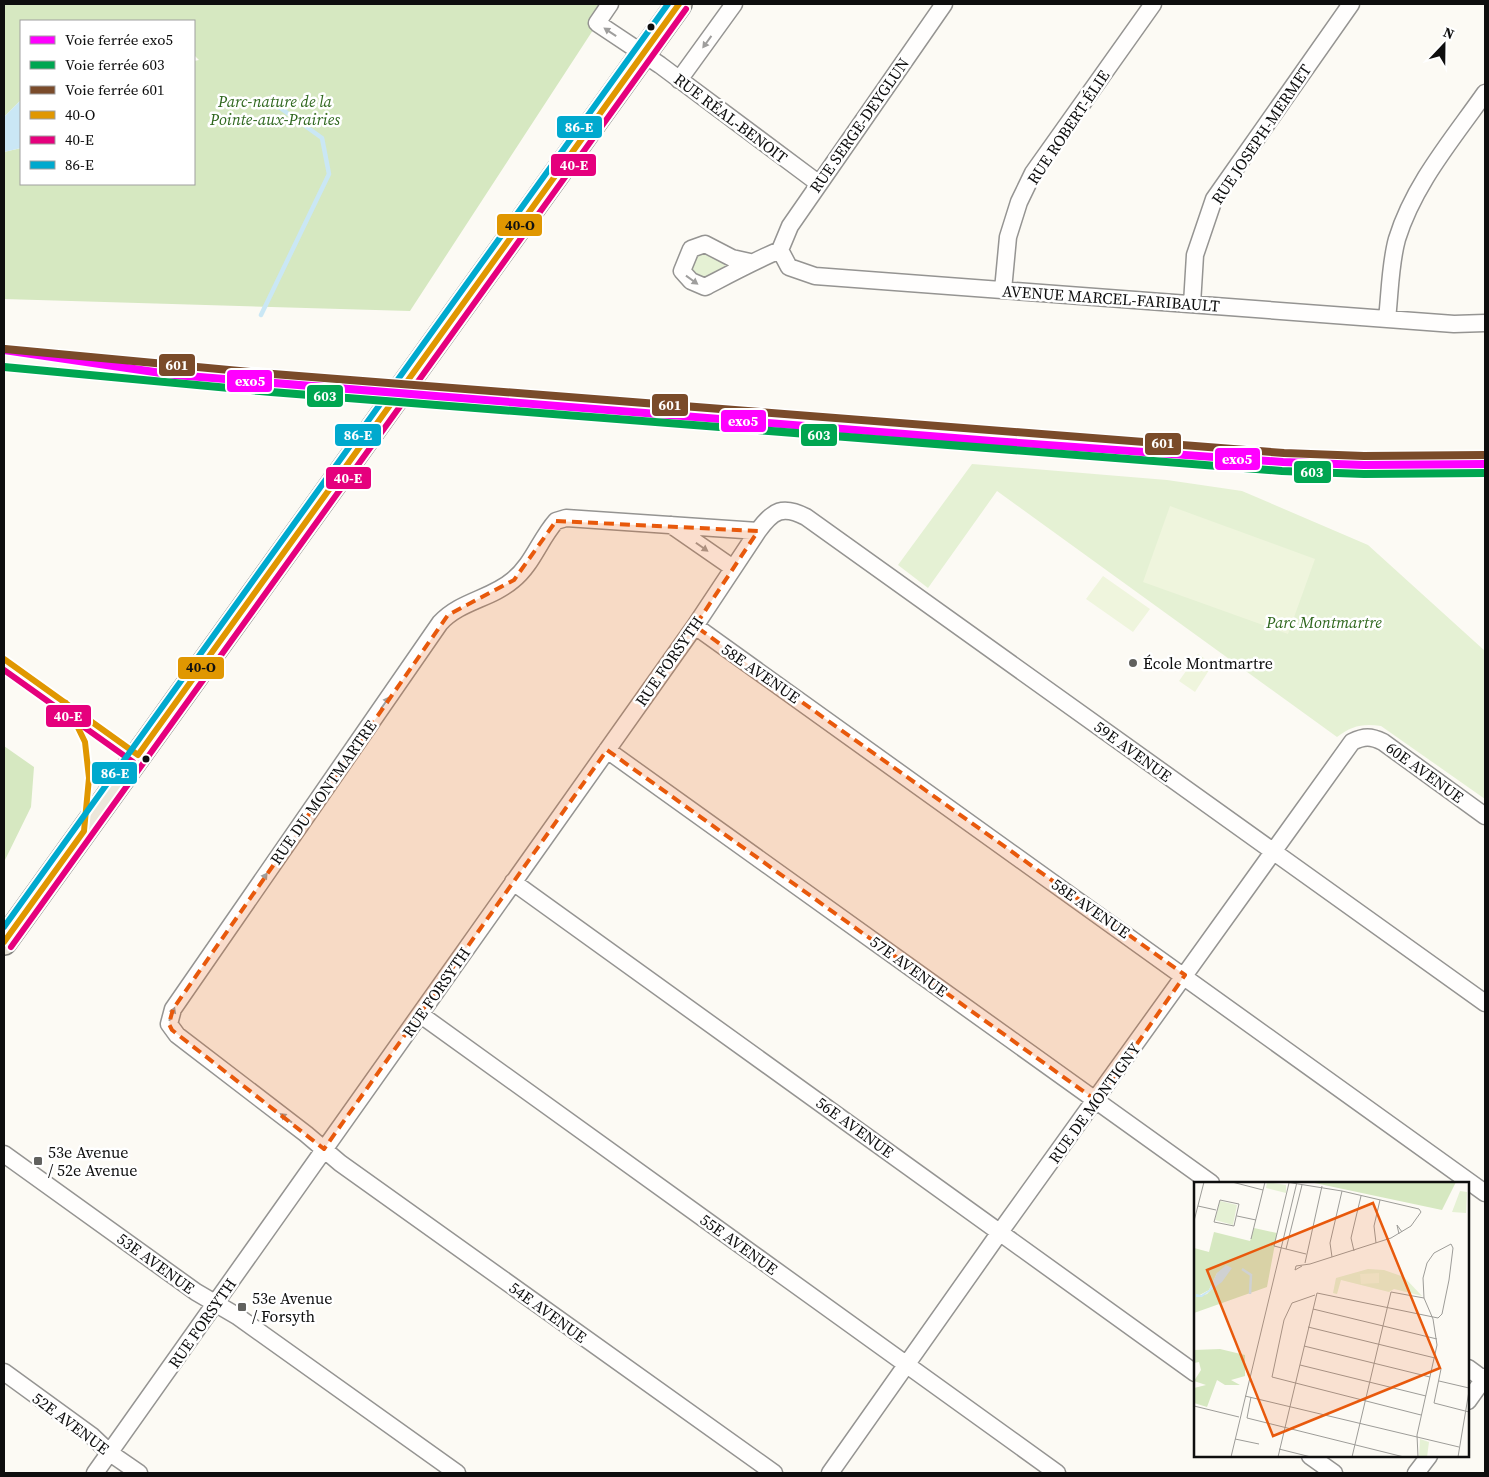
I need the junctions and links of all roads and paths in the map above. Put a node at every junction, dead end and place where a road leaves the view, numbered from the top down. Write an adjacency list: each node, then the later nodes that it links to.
1 (610, 4): 7 (street, RUE RÉAL-BENOIT, one-way to 1)
2 (679, 4): 7 (main road)
3 (734, 4): 8 (street, one-way to 8)
4 (944, 4): 10 (street, RUE SERGE-DEYGLUN)
5 (1153, 4): 13 (street, RUE ROBERT-ÉLIE)
6 (1351, 4): 14 (street, RUE JOSEPH-MERMET)
7 (643, 53): 8 (street, RUE RÉAL-BENOIT); 27 (main road)
8 (679, 80): 10 (street, RUE RÉAL-BENOIT)
9 (1485, 93): 15 (street)
10 (818, 184): 11 (street, RUE SERGE-DEYGLUN)
11 (780, 250): 12 (street); 13 (street, AVENUE MARCEL-FARIBAULT)
12 (750, 262)
13 (1003, 290): 14 (street, AVENUE MARCEL-FARIBAULT)
14 (1192, 304): 15 (street, AVENUE MARCEL-FARIBAULT)
15 (1387, 319): 16 (street, AVENUE MARCEL-FARIBAULT)
16 (1485, 323)
17 (777, 512): 19 (street, RUE FORSYTH); 25 (street, 59E AVENUE)
18 (671, 525): 19 (street, RUE DU MONTMARTRE); 20 (street, one-way to 20); 32 (street, RUE DU MONTMARTRE, one-way to 18)
19 (758, 531): 20 (street, RUE FORSYTH)
20 (733, 568): 21 (street, RUE FORSYTH)
21 (694, 626): 23 (street, RUE FORSYTH); 28 (street, 58E AVENUE)
22 (1361, 737): 24 (street, 60E AVENUE); 25 (street, RUE DE MONTIGNY)
23 (606, 750): 26 (street, RUE FORSYTH); 31 (street, 57E AVENUE)
24 (1485, 816)
25 (1274, 853): 28 (street, RUE DE MONTIGNY); 29 (street, 59E AVENUE)
26 (513, 882): 30 (street, RUE FORSYTH); 36 (street, 56E AVENUE)
27 (4, 942)
28 (1185, 975): 31 (street, RUE DE MONTIGNY); 35 (street, 58E AVENUE)
29 (1485, 1003)
30 (421, 1015): 32 (street, RUE FORSYTH); 38 (street, 55E AVENUE)
31 (1097, 1101): 34 (street, 57E AVENUE); 36 (street, RUE DE MONTIGNY)
32 (324, 1149): 37 (street, RUE FORSYTH); 50 (street, 54E AVENUE)
33 (4, 1154): 37 (street, 53E AVENUE)
34 (1210, 1182)
35 (1485, 1193)
36 (1000, 1232): 38 (street, RUE DE MONTIGNY); 41 (street, 56E AVENUE)
37 (216, 1304): 44 (street, RUE FORSYTH); 49 (street, 53E AVENUE)
38 (907, 1365): 51 (street, RUE DE MONTIGNY); 52 (street, 55E AVENUE)
39 (1469, 1369): 42 (street)
40 (4, 1372): 44 (street, 52E AVENUE)
41 (1194, 1372)
42 (1484, 1378): 43 (street)
43 (1469, 1400)
44 (110, 1452): 47 (street, RUE FORSYTH); 48 (street, 52E AVENUE)
45 (1311, 1457): 53 (street)
46 (1428, 1457): 54 (street)
47 (95, 1473)
48 (139, 1473)
49 (457, 1473)
50 (774, 1473)
51 (830, 1473)
52 (1057, 1473)
53 (1334, 1473)
54 (1416, 1473)

